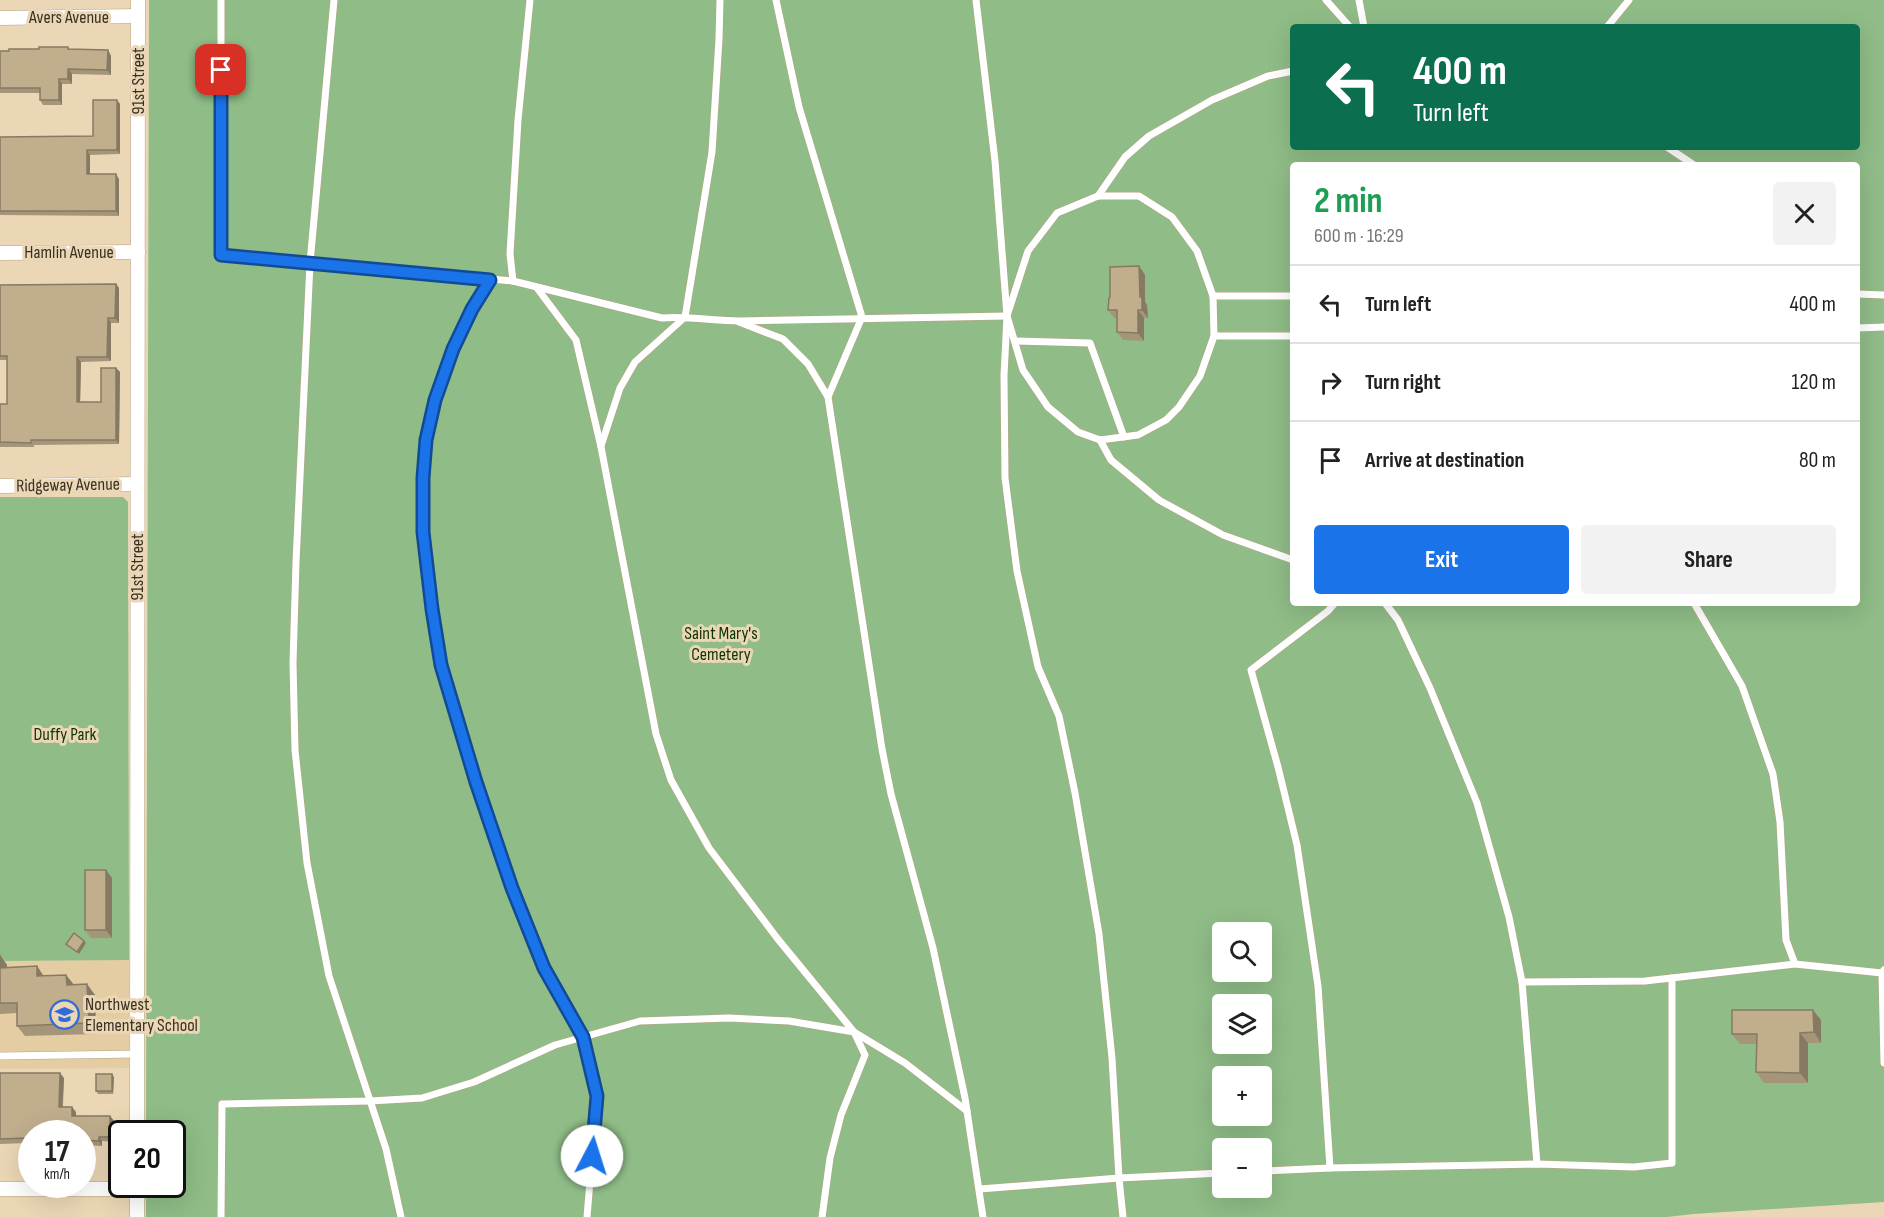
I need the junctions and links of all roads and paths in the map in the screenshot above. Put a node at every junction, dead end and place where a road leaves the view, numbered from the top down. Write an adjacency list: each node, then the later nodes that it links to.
1 (138, 0): 11 (street, 91st Street)
2 (221, 0): 22 (lane)
3 (334, 0): 22 (lane)
4 (530, 0): 24 (lane)
5 (720, 0): 31 (lane)
6 (776, 0): 32 (lane)
7 (976, 0): 30 (lane)
8 (1326, 0): 13 (lane)
9 (1359, 0): 14 (lane)
10 (1629, 0): 15 (lane)
11 (138, 16): 12 (street, Avers Avenue); 20 (street, 91st Street)
12 (0, 18)
13 (1347, 24)
14 (1363, 24)
15 (1609, 24)
16 (1290, 72): 19 (lane)
17 (1672, 150): 18 (lane)
18 (1690, 162)
19 (1098, 196): 27 (lane); 30 (lane)
20 (138, 252): 21 (street, Hamlin Avenue); 43 (street, 91st Street)
21 (0, 253)
22 (310, 263): 23 (lane); 58 (lane)
23 (490, 280): 24 (lane); 54 (lane)
24 (513, 281): 25 (lane)
25 (537, 288): 31 (lane); 42 (lane)
26 (1860, 294): 29 (lane)
27 (1213, 296): 28 (lane); 36 (lane)
28 (1290, 296)
29 (1884, 296)
30 (1007, 316): 32 (lane); 38 (lane); 65 (lane)
31 (685, 317): 33 (lane); 42 (lane)
32 (862, 317): 33 (lane); 39 (lane)
33 (737, 321): 39 (lane)
34 (1884, 327): 35 (lane)
35 (1860, 328)
36 (1214, 336): 37 (lane); 40 (lane)
37 (1290, 336)
38 (1016, 341): 40 (lane); 41 (lane)
39 (828, 397): 59 (lane)
40 (1124, 437): 41 (lane)
41 (1100, 440): 45 (lane)
42 (601, 447): 53 (lane)
43 (136, 484): 44 (street, Ridgeway Avenue); 55 (street, 91st Street)
44 (0, 486)
45 (1290, 559)
46 (1332, 606): 62 (lane)
47 (1387, 606): 52 (lane)
48 (1696, 606): 49 (lane)
49 (1795, 964): 50 (lane); 51 (lane)
50 (1883, 972): 57 (lane)
51 (1672, 978): 52 (lane); 61 (lane)
52 (1522, 982): 61 (lane)
53 (854, 1032): 54 (lane); 59 (lane); 74 (lane)
54 (583, 1037): 58 (lane); 73 (lane)
55 (137, 1054): 56 (lane); 60 (street, 91st Street)
56 (0, 1056)
57 (1884, 1063)
58 (370, 1101): 71 (lane); 72 (lane)
59 (967, 1111): 68 (lane)
60 (137, 1120)
61 (1538, 1164): 62 (lane)
62 (1330, 1168): 63 (lane)
63 (1272, 1171)
64 (1212, 1173): 65 (lane)
65 (1119, 1178): 68 (lane); 76 (lane)
66 (108, 1187): 67 (street)
67 (0, 1189)
68 (980, 1189): 75 (lane)
69 (137, 1198): 70 (street)
70 (137, 1217)
71 (221, 1217)
72 (401, 1217)
73 (587, 1217)
74 (822, 1217)
75 (983, 1217)
76 (1123, 1217)

